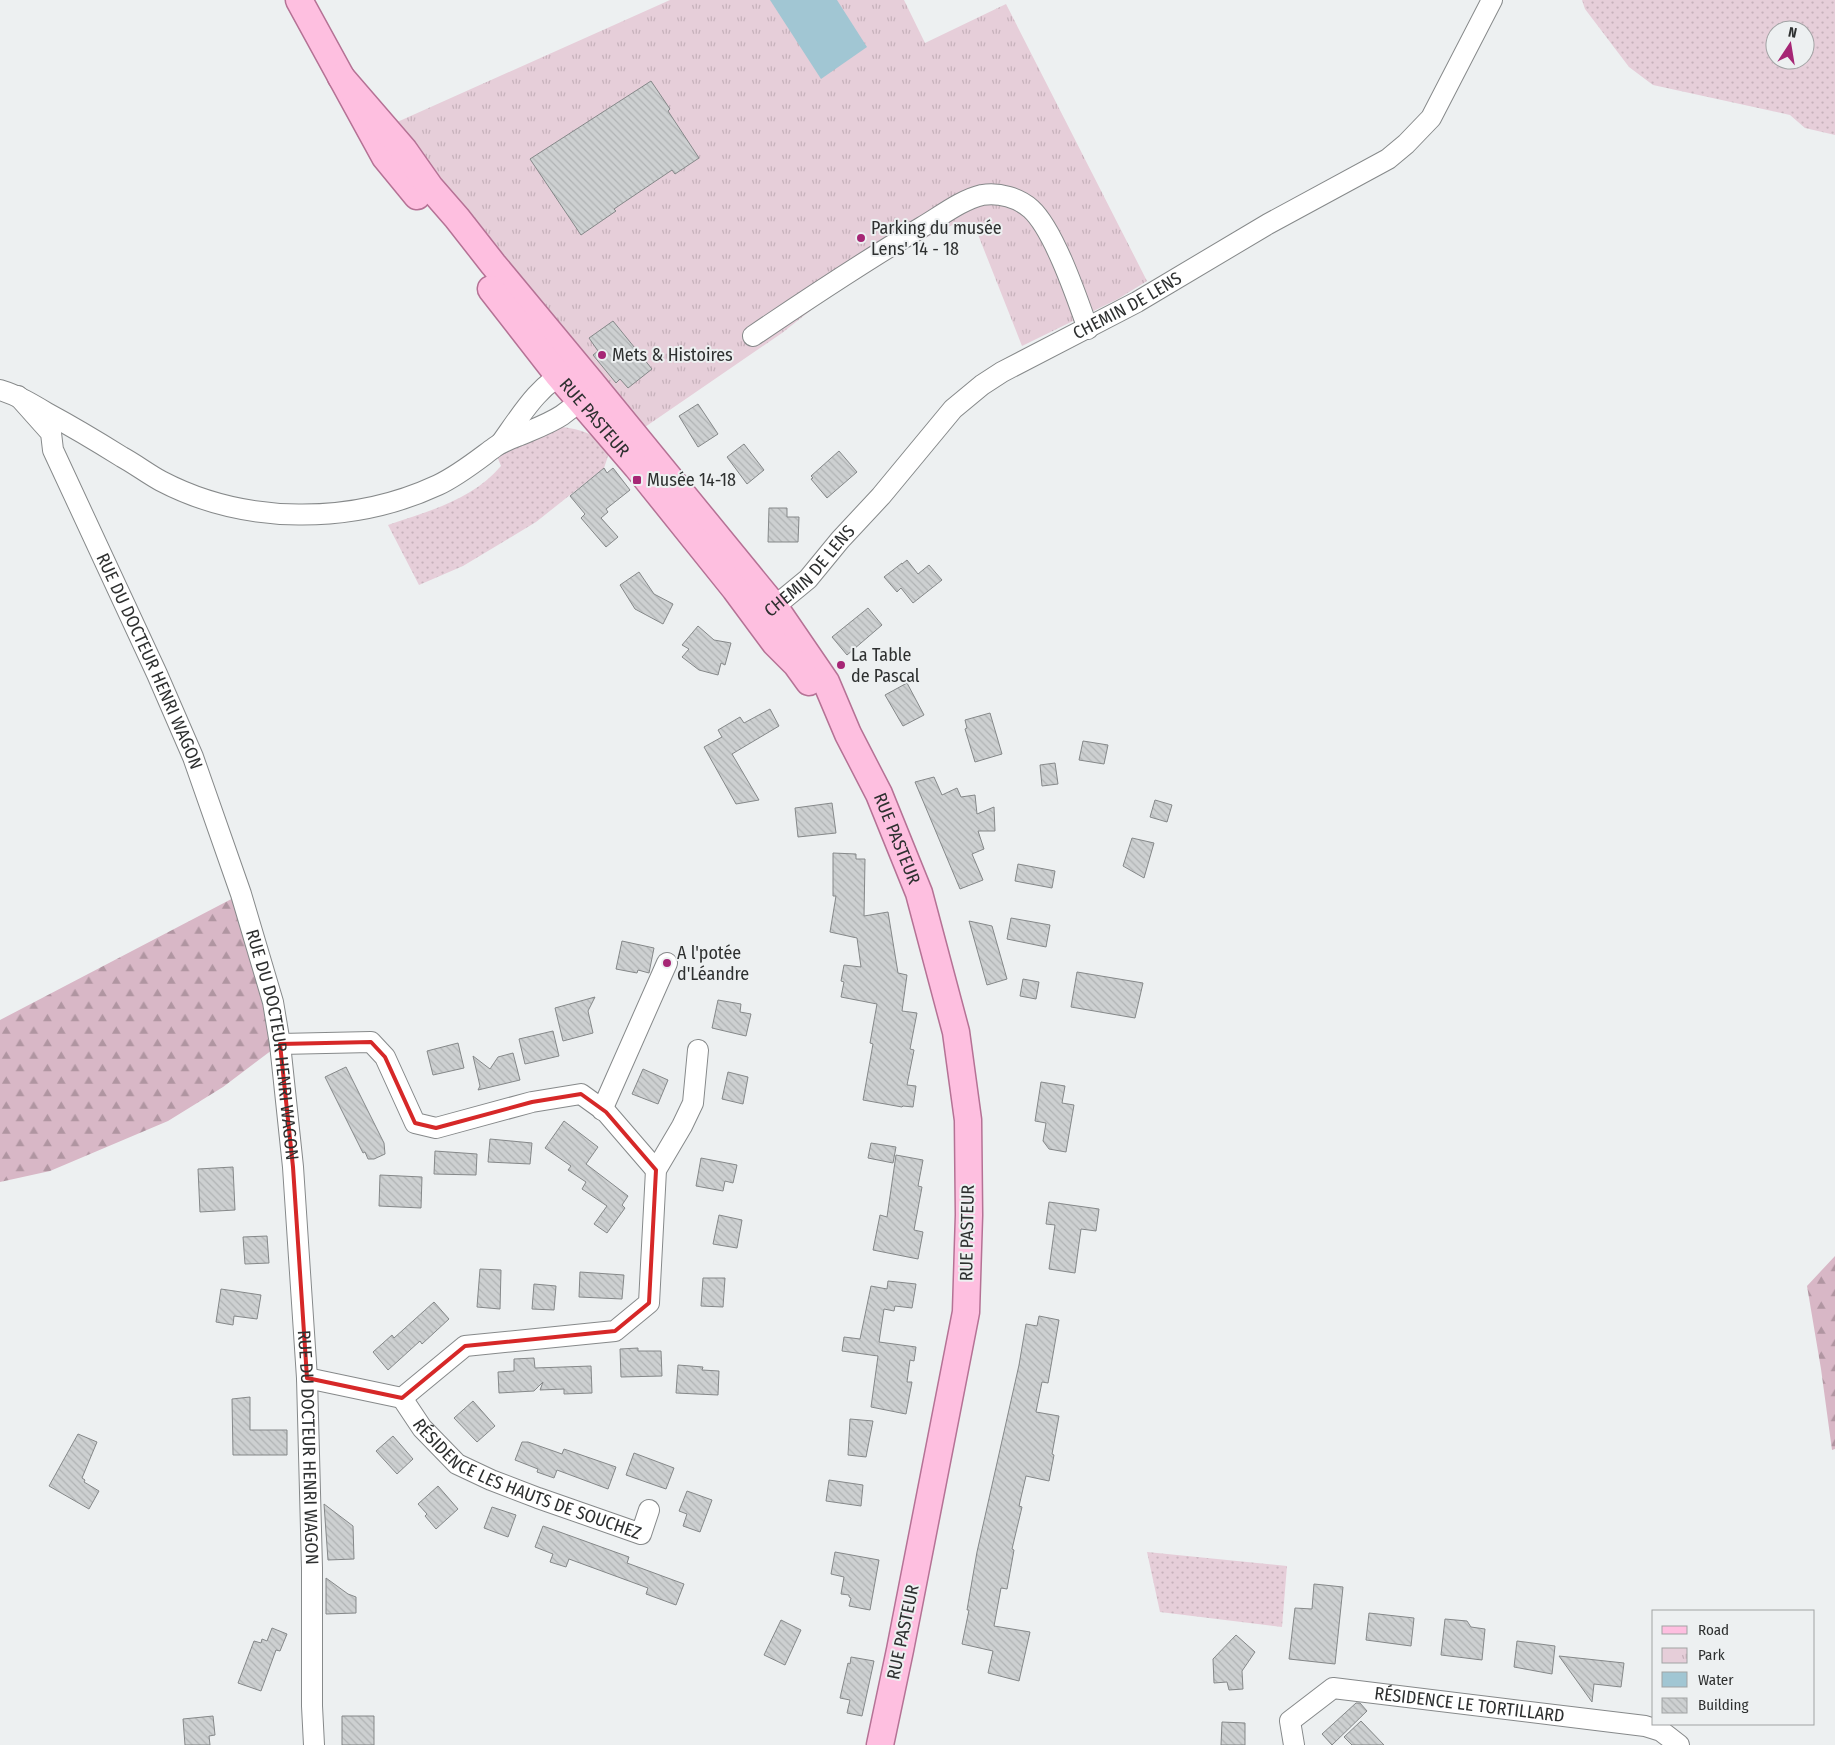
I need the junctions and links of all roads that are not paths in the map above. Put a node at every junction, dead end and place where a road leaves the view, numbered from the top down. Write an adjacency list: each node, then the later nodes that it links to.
1 (299, 0): 5 (main road, RUE PASTEUR)
2 (1492, 0): 3 (street, CHEMIN DE LENS)
3 (1088, 329): 4 (street); 8 (street, CHEMIN DE LENS)
4 (753, 336)
5 (577, 381): 7 (street); 7 (street); 8 (main road, RUE PASTEUR)
6 (9, 393): 7 (street); 10 (street, RUE DU DOCTEUR HENRI WAGON)
7 (500, 443)
8 (766, 613): 18 (main road, RUE PASTEUR)
9 (667, 963): 12 (street)
10 (280, 1044): 12 (street); 14 (street, RUE DU DOCTEUR HENRI WAGON)
11 (698, 1050): 13 (street)
12 (602, 1110): 13 (street)
13 (656, 1170): 15 (street, RÉSIDENCE LES HAUTS DE SOUCHEZ)
14 (307, 1378): 15 (street, RÉSIDENCE LES HAUTS DE SOUCHEZ); 17 (street, RUE DU DOCTEUR HENRI WAGON)
15 (402, 1398): 16 (street, RÉSIDENCE LES HAUTS DE SOUCHEZ)
16 (649, 1510)
17 (314, 1745)
18 (880, 1745)
19 (1294, 1745): 20 (street, RÉSIDENCE LE TORTILLARD)
20 (1679, 1745)

